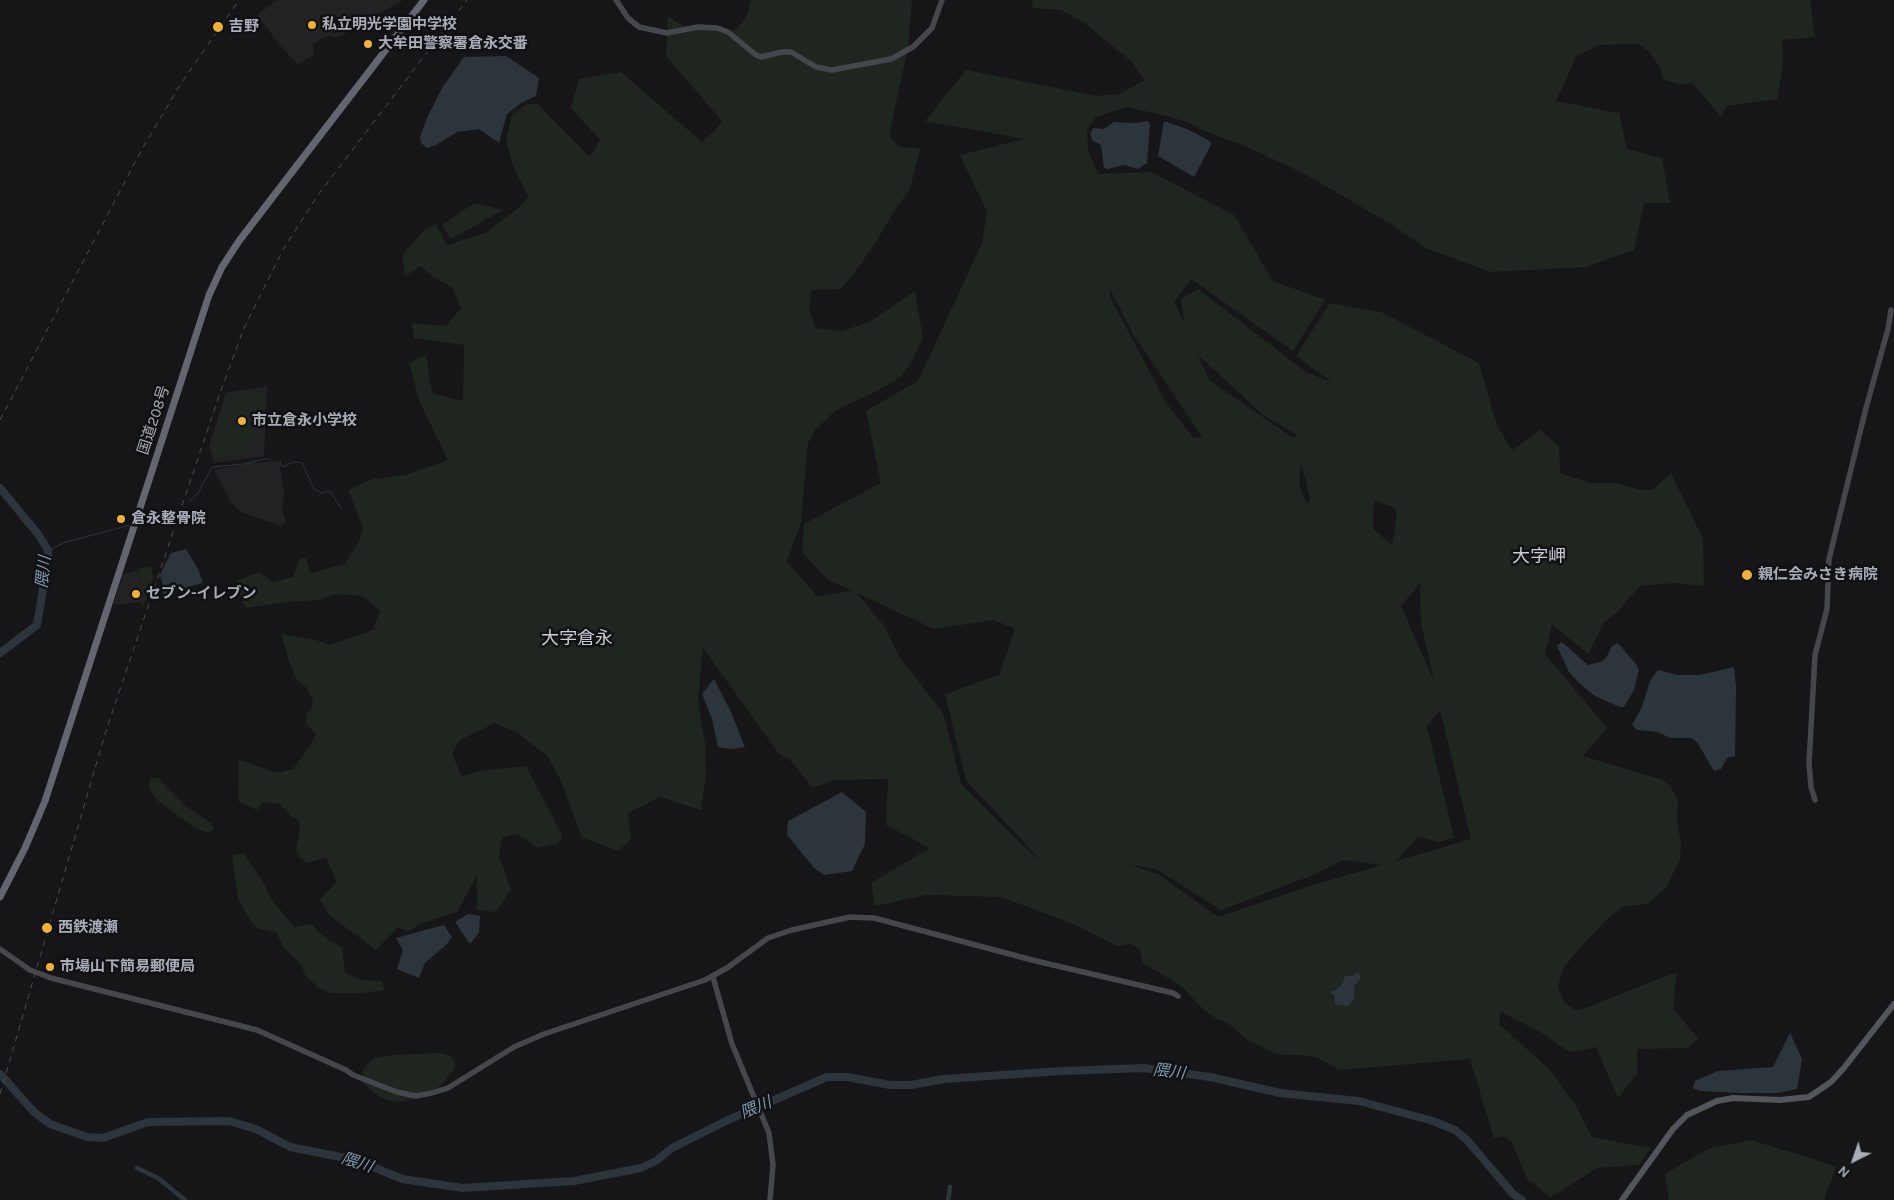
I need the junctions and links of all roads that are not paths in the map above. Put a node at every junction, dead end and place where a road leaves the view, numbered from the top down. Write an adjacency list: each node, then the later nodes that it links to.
1 (424, 0): 6 (highway, 国道208号)
2 (616, 0): 3 (street)
3 (942, 0)
4 (1891, 310): 5 (street)
5 (1815, 800)
6 (0, 897)
7 (0, 949): 8 (street)
8 (713, 977): 9 (street); 11 (street)
9 (1178, 996)
10 (1894, 1004): 12 (main road)
11 (770, 1200)
12 (1622, 1200)

